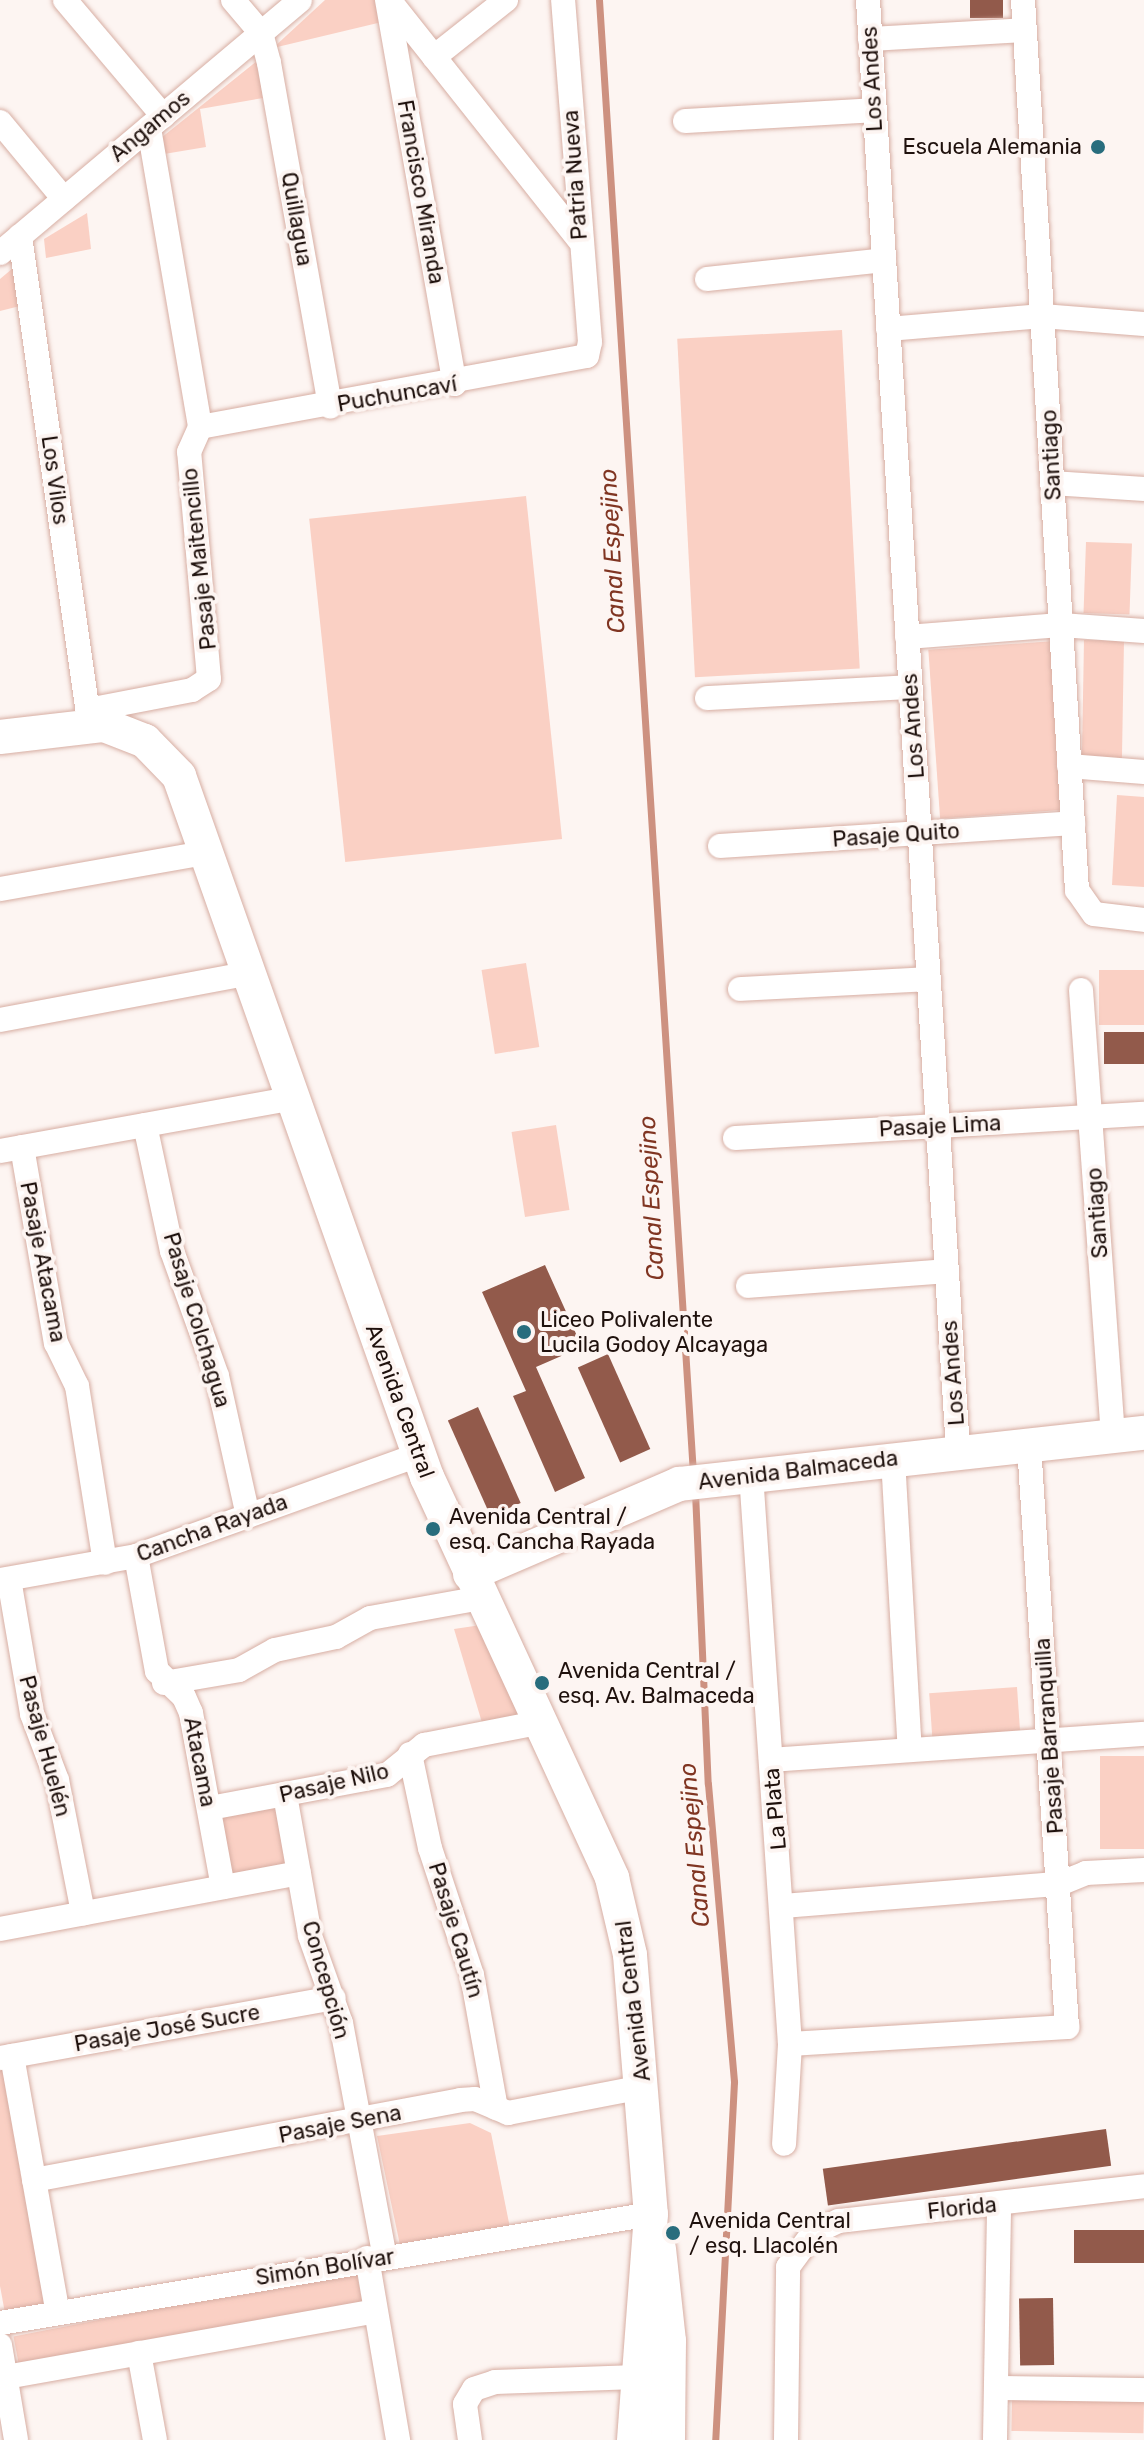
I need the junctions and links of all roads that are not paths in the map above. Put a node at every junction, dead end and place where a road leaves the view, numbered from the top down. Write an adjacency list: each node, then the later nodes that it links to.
1 (65, 0): 16 (street)
2 (233, 0): 10 (street)
3 (300, 0): 10 (street, Angamos)
4 (388, 0): 12 (street, Francisco Miranda); 27 (street, Francisco Miranda)
5 (506, 0): 12 (street)
6 (563, 0): 19 (street, Patria Nueva)
7 (868, 0): 11 (street, Los Andes)
8 (1023, 0): 9 (street, Santiago)
9 (1025, 30): 11 (street); 23 (street, Santiago)
10 (261, 33): 16 (street, Angamos); 28 (street, Quillagua)
11 (870, 39): 13 (street, Los Andes)
12 (434, 57): 19 (street, Francisco Miranda)
13 (874, 110): 14 (street); 21 (street, Los Andes)
14 (685, 121)
15 (0, 122): 17 (street)
16 (156, 122): 17 (street, Angamos); 29 (street, Pasaje Maitencillo)
17 (64, 199): 18 (street, Angamos)
18 (20, 236): 20 (street, Angamos); 37 (street, Los Vilos)
19 (579, 240): 26 (street, Patria Nueva)
20 (0, 253)
21 (884, 260): 22 (street); 25 (street, Los Andes)
22 (707, 279)
23 (1042, 316): 24 (street); 25 (street); 30 (street, Santiago)
24 (1144, 324)
25 (888, 329): 34 (street, Los Andes)
26 (590, 350): 27 (street, Puchuncaví)
27 (455, 384): 28 (street, Puchuncaví)
28 (330, 407): 29 (street, Puchuncaví)
29 (200, 427): 37 (street, Pasaje Maitencillo)
30 (1052, 483): 31 (street); 32 (street, Santiago)
31 (1144, 489)
32 (1061, 625): 33 (street); 34 (street); 39 (street, Santiago)
33 (1144, 631)
34 (907, 637): 35 (street, Los Andes)
35 (910, 687): 36 (street); 42 (street, Los Andes)
36 (707, 698)
37 (89, 717): 38 (street, Avenida Central); 44 (street, Avenida Central)
38 (0, 737)
39 (1069, 766): 40 (street); 41 (street, Santiago)
40 (1144, 772)
41 (1073, 823): 42 (street, Pasaje Quito); 46 (street, Santiago)
42 (919, 833): 43 (street, Pasaje Quito); 48 (street, Los Andes)
43 (720, 846)
44 (209, 852): 45 (street); 47 (street, Avenida Central)
45 (0, 889)
46 (1144, 920)
47 (250, 973): 51 (street); 52 (street, Avenida Central)
48 (928, 979): 49 (street); 56 (street, Los Andes)
49 (740, 989)
50 (1081, 990): 54 (street, Santiago)
51 (0, 1020)
52 (295, 1098): 55 (street); 64 (street, Avenida Central)
53 (1144, 1114): 54 (street, Pasaje Lima)
54 (1090, 1117): 56 (street, Pasaje Lima); 61 (street, Santiago)
55 (145, 1125): 58 (street); 67 (street, Pasaje Colchagua)
56 (937, 1126): 57 (street, Pasaje Lima); 59 (street, Los Andes)
57 (735, 1138)
58 (11, 1149): 69 (street, Pasaje Atacama)
59 (946, 1271): 60 (street); 63 (street, Los Andes)
60 (748, 1286)
61 (1129, 1435): 62 (street, Avenida Balmaceda)
62 (1029, 1445): 63 (street, Avenida Balmaceda); 75 (street, Pasaje Barranquilla)
63 (958, 1452): 65 (street, Avenida Balmaceda)
64 (418, 1455): 67 (street, Cancha Rayada); 71 (street, Avenida Central)
65 (893, 1459): 66 (street, Avenida Balmaceda); 76 (street)
66 (751, 1474): 71 (street, Avenida Balmaceda); 78 (street, La Plata)
67 (248, 1516): 68 (street, Cancha Rayada)
68 (136, 1556): 69 (street, Cancha Rayada); 72 (street, Atacama)
69 (105, 1563): 70 (street, Cancha Rayada)
70 (4, 1579): 86 (street, Pasaje Huelén)
71 (476, 1586): 72 (street); 73 (street, Avenida Central)
72 (164, 1683): 80 (street, Atacama)
73 (542, 1722): 77 (street, Pasaje Nilo); 91 (street, Avenida Central)
74 (1144, 1734): 75 (street)
75 (1049, 1740): 76 (street); 83 (street, Pasaje Barranquilla)
76 (910, 1750): 78 (street)
77 (410, 1754): 79 (street, Pasaje Nilo); 92 (street, Pasaje Cautín)
78 (771, 1760): 85 (street, La Plata)
79 (285, 1795): 80 (street, Pasaje Nilo); 82 (street, Concepción)
80 (210, 1808): 84 (street, Atacama)
81 (1144, 1870): 83 (street)
82 (299, 1873): 84 (street); 88 (street, Concepción)
83 (1059, 1884): 85 (street); 89 (street, Pasaje Barranquilla)
84 (223, 1887): 86 (street)
85 (783, 1906): 89 (street, La Plata)
86 (83, 1913): 87 (street)
87 (0, 1929)
88 (334, 1998): 90 (street, Pasaje José Sucre); 93 (street, Concepción)
89 (790, 2044): 94 (street, La Plata)
90 (6, 2057): 95 (street)
91 (643, 2087): 92 (street, Pasaje Sena); 98 (street, Avenida Central)
92 (496, 2108): 93 (street, Pasaje Sena)
93 (360, 2122): 95 (street, Pasaje Sena); 99 (street, Concepción)
94 (784, 2144)
95 (34, 2180): 101 (street)
96 (1144, 2186): 97 (street, Florida)
97 (999, 2204): 107 (street); 115 (street, Florida)
98 (651, 2214): 99 (street, Simón Bolívar); 106 (street, Avenida Central); 114 (street, Avenida Central)
99 (376, 2258): 100 (street, Concepción); 101 (street, Simón Bolívar)
100 (375, 2311): 104 (street); 111 (street, Concepción)
101 (58, 2313): 102 (street, Simón Bolívar)
102 (0, 2323)
103 (0, 2345): 105 (street)
104 (139, 2353): 105 (street); 110 (street)
105 (3, 2377): 109 (street)
106 (637, 2377): 112 (street); 113 (street, Avenida Central)
107 (997, 2388): 108 (street); 116 (street)
108 (1144, 2390)
109 (16, 2440)
110 (155, 2440)
111 (398, 2440)
112 (470, 2440)
113 (634, 2440)
114 (668, 2440)
115 (786, 2440)
116 (995, 2440)

